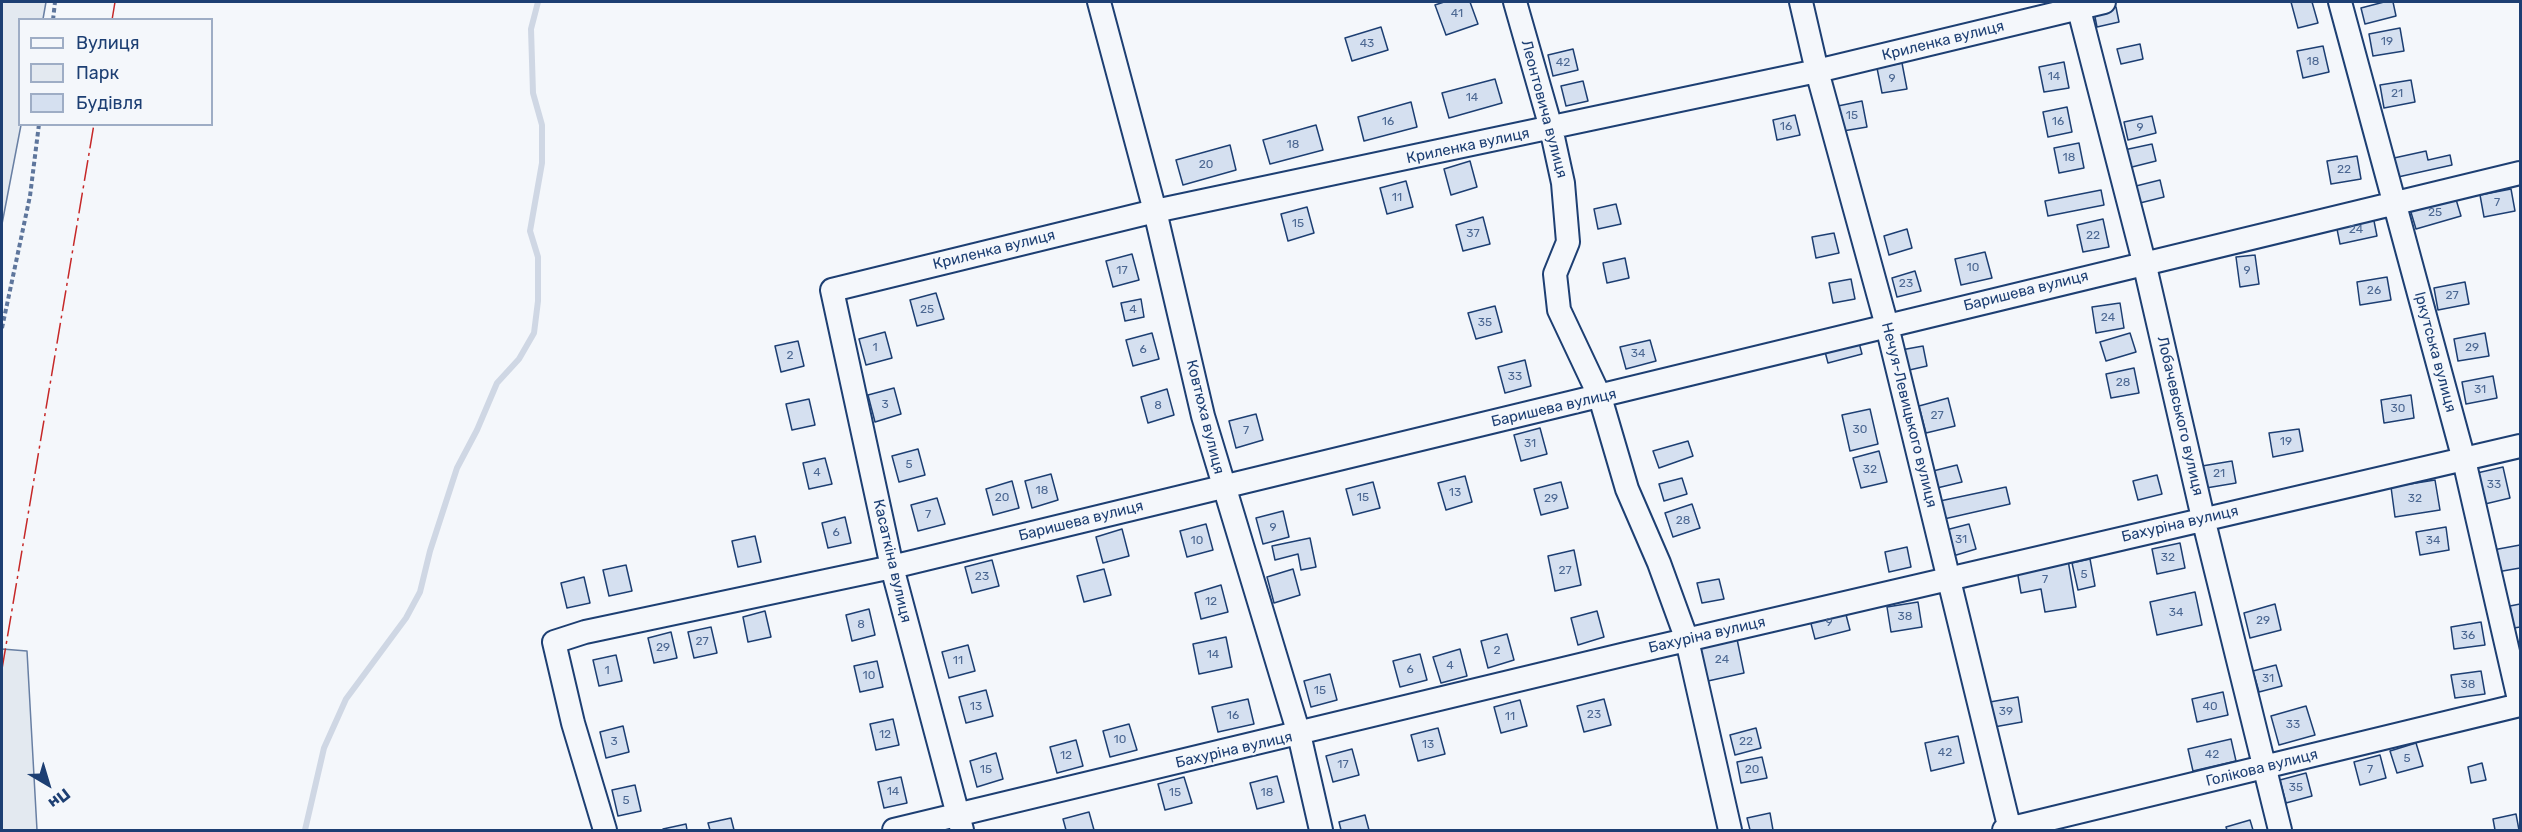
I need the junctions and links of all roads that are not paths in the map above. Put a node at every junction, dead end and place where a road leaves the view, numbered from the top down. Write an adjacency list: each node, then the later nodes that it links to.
1 (1099, 2): 11 (street, Ковтюха вулиця)
2 (1515, 2): 8 (street, Леонтовича вулиця)
3 (1801, 2): 7 (street, Нечуя-Левицького вулиця)
4 (2104, 2): 6 (street, Криленка вулиця)
5 (2340, 2): 10 (street, Іркутська вулиця)
6 (2078, 5): 7 (street, Криленка вулиця); 12 (street, Лобачевського вулиця)
7 (1817, 71): 8 (street, Криленка вулиця); 14 (street, Нечуя-Левицького вулиця)
8 (1551, 128): 11 (street, Криленка вулиця); 15 (street, Леонтовича вулиця)
9 (2520, 173): 10 (street, Баришева вулиця)
10 (2395, 202): 12 (street, Баришева вулиця); 17 (street, Іркутська вулиця)
11 (1155, 211): 13 (street, Криленка вулиця); 18 (street, Ковтюха вулиця)
12 (2144, 262): 14 (street, Баришева вулиця); 19 (street, Лобачевського вулиця)
13 (832, 290): 20 (street, Касаткіна вулиця)
14 (1887, 326): 15 (street, Баришева вулиця); 21 (street, Нечуя-Левицького вулиця)
15 (1600, 397): 18 (street, Баришева вулиця); 22 (street, Леонтовича вулиця)
16 (2520, 446): 17 (street, Бахуріна вулиця)
17 (2464, 460): 19 (street, Бахуріна вулиця); 23 (street, Іркутська вулиця)
18 (1223, 486): 20 (street, Баришева вулиця); 24 (street, Ковтюха вулиця)
19 (2203, 518): 21 (street, Бахуріна вулиця); 25 (street, Лобачевського вулиця)
20 (892, 567): 26 (street, Касаткіна вулиця); 28 (street, Баришева вулиця)
21 (1949, 578): 22 (street, Бахуріна вулиця); 27 (street, Нечуя-Левицького вулиця)
22 (1687, 640): 24 (street, Бахуріна вулиця); 31 (street, Леонтовича вулиця)
23 (2520, 705): 25 (street, Голікова вулиця)
24 (1299, 734): 26 (street, Бахуріна вулиця); 30 (street, Ковтюха вулиця)
25 (2265, 767): 27 (street, Голікова вулиця); 32 (street, Лобачевського вулиця)
26 (961, 823): 29 (street, Бахуріна вулиця)
27 (2008, 830)
28 (605, 831)
29 (894, 831)
30 (1321, 831)
31 (1730, 831)
32 (2280, 831)

